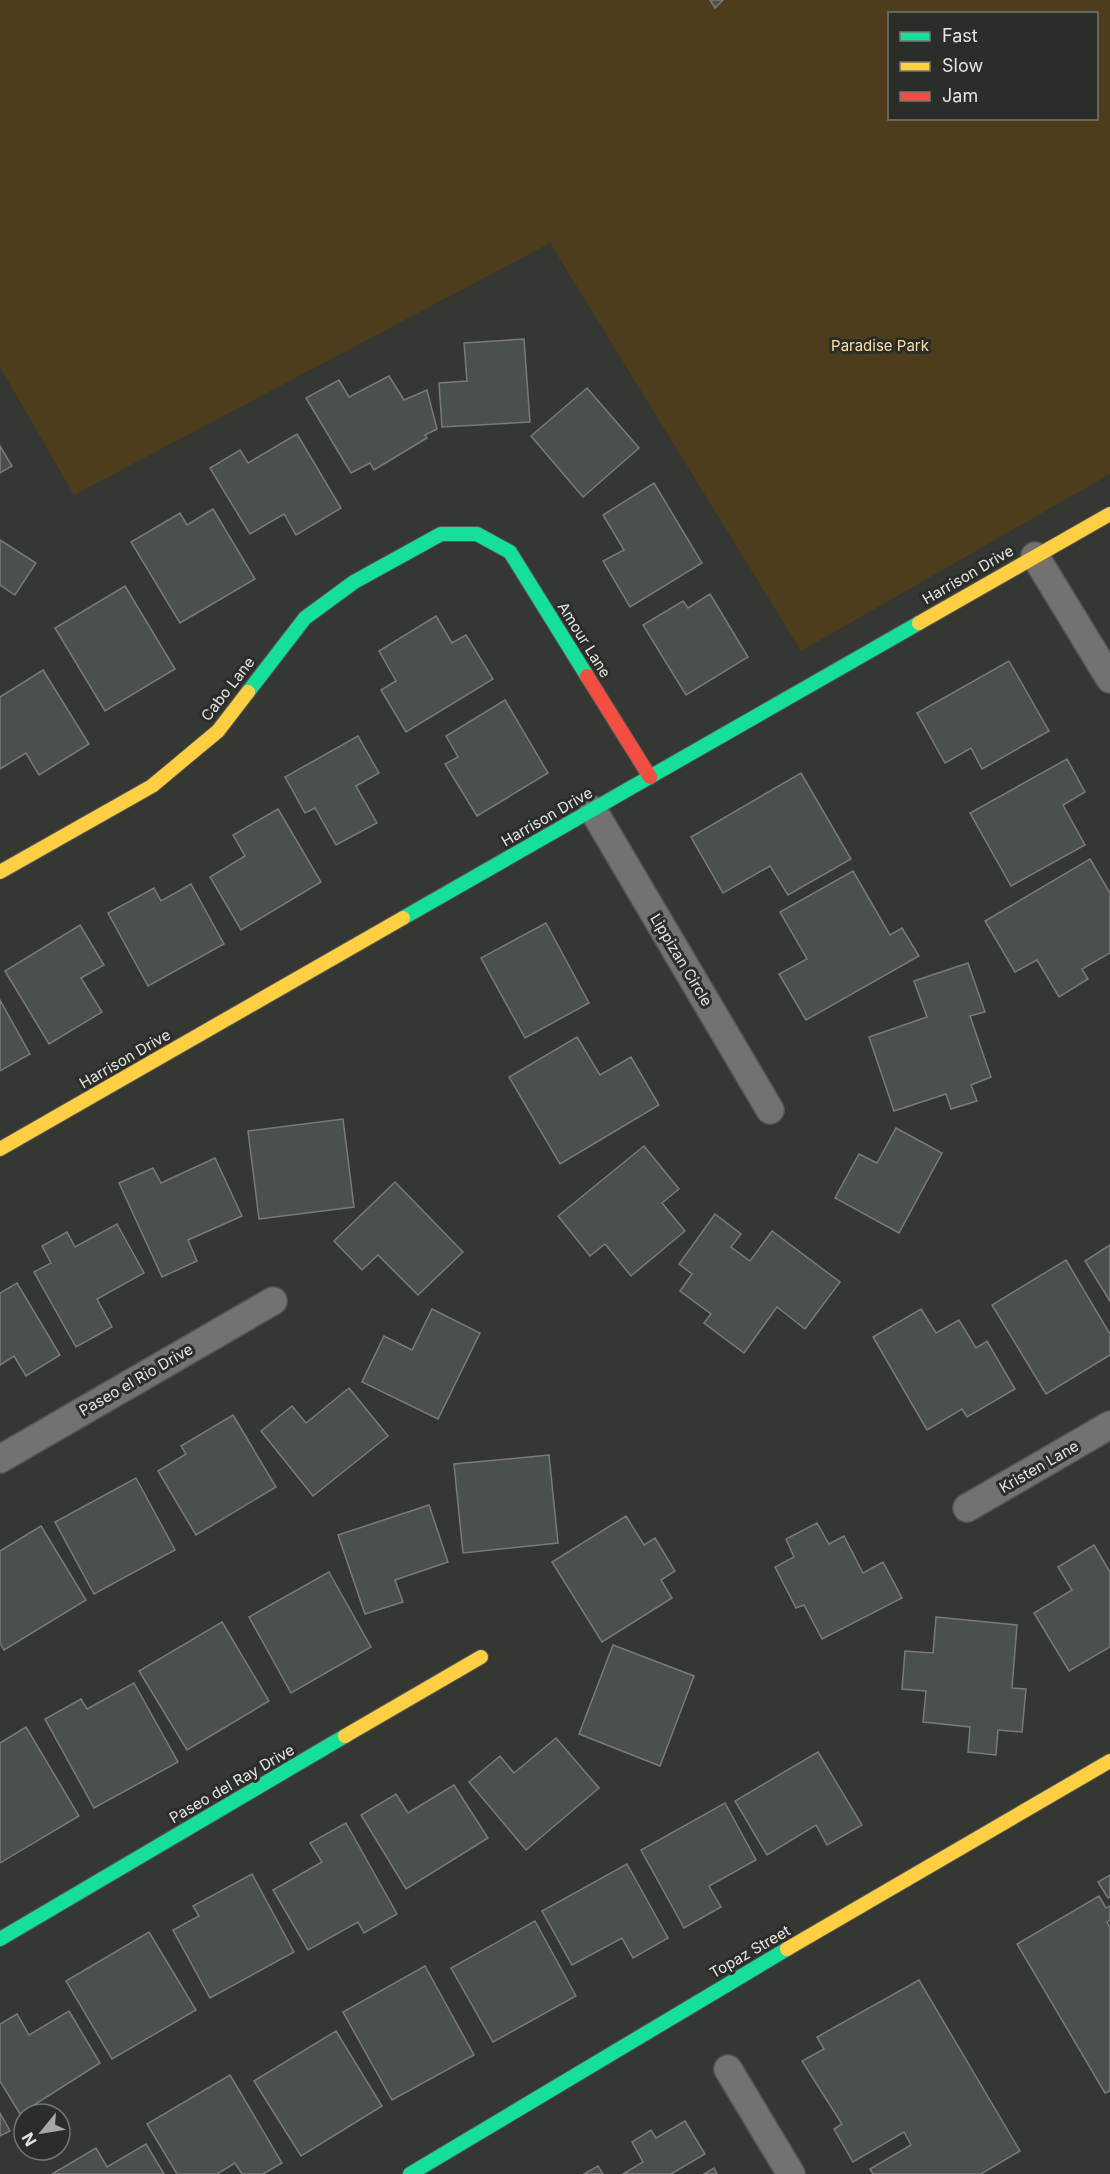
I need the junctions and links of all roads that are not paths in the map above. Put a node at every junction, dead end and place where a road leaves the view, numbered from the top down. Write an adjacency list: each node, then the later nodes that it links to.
1 (1110, 514): 3 (street, Harrison Drive)
2 (477, 534): 5 (street, Amour Lane); 7 (street, Cabo Lane)
3 (1035, 556): 4 (street); 5 (street, Harrison Drive)
4 (1110, 679)
5 (650, 777): 6 (street, Harrison Drive)
6 (592, 810): 8 (street, Lippizan Circle); 9 (street, Harrison Drive)
7 (0, 872)
8 (770, 1110)
9 (0, 1149)
10 (273, 1301): 12 (street, Paseo el Rio Drive)
11 (1110, 1425): 13 (street, Kristen Lane)
12 (0, 1459)
13 (968, 1508)
14 (481, 1657): 16 (street, Paseo del Ray Drive)
15 (1110, 1761): 18 (street, Topaz Street)
16 (0, 1939)
17 (728, 2069): 19 (street)
18 (410, 2174)
19 (791, 2174)

